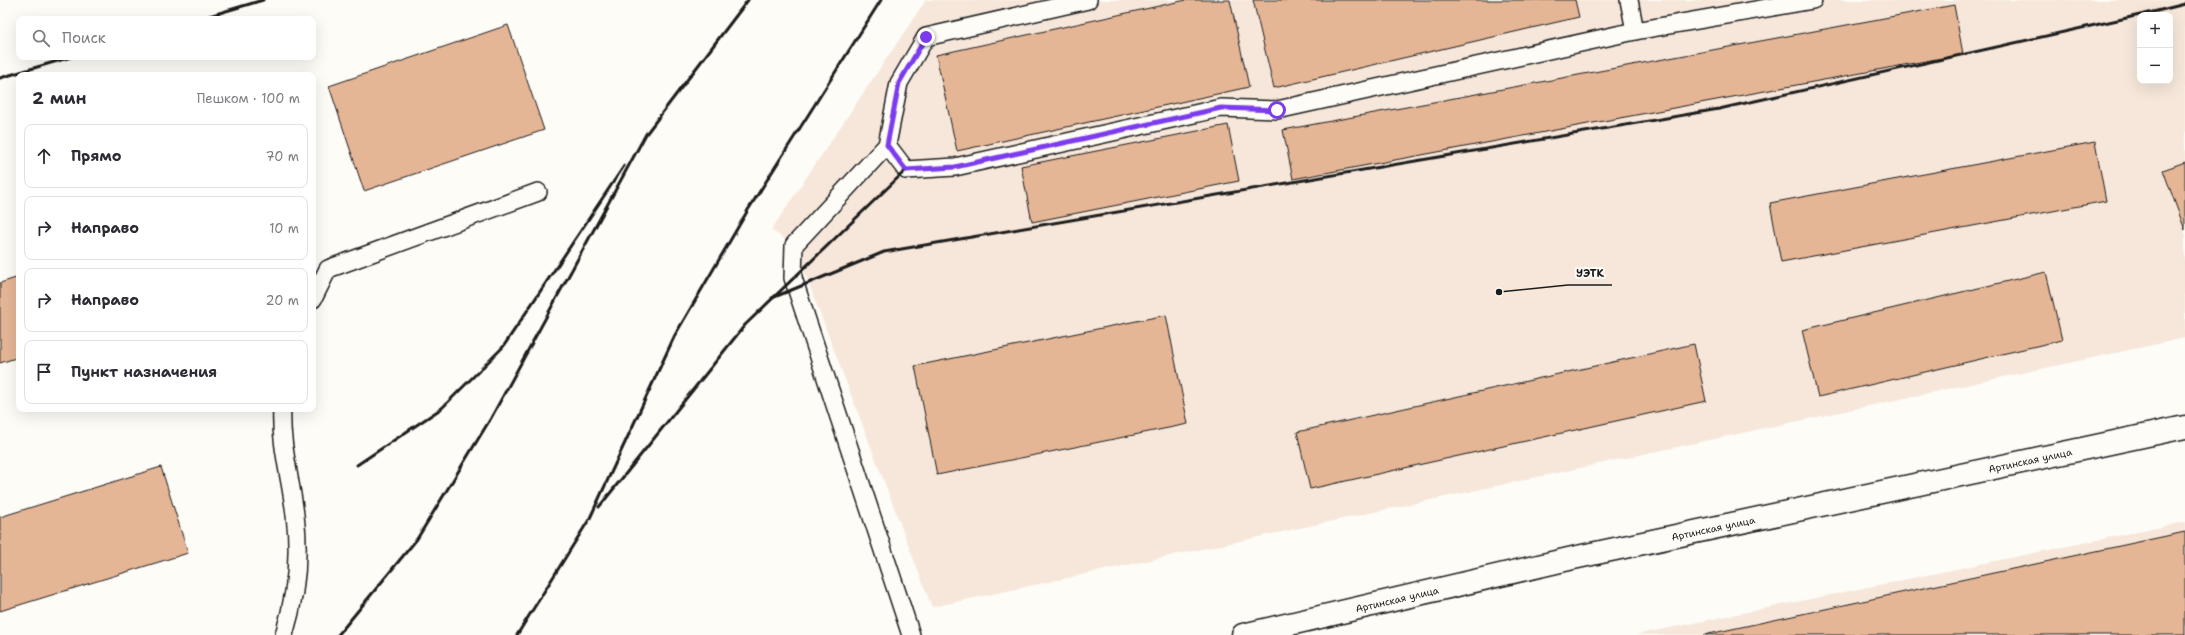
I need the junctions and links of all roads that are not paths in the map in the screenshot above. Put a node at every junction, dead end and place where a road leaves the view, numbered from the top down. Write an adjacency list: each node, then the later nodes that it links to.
1 (1088, 0): 5 (lane)
2 (1629, 0): 4 (lane)
3 (1813, 0): 4 (lane)
4 (1634, 31): 5 (lane)
5 (887, 145): 11 (lane)
6 (538, 192): 7 (lane)
7 (316, 293)
8 (282, 412): 10 (lane)
9 (2185, 427): 12 (street, Артинская улица)
10 (284, 635)
11 (911, 635)
12 (1243, 635)

